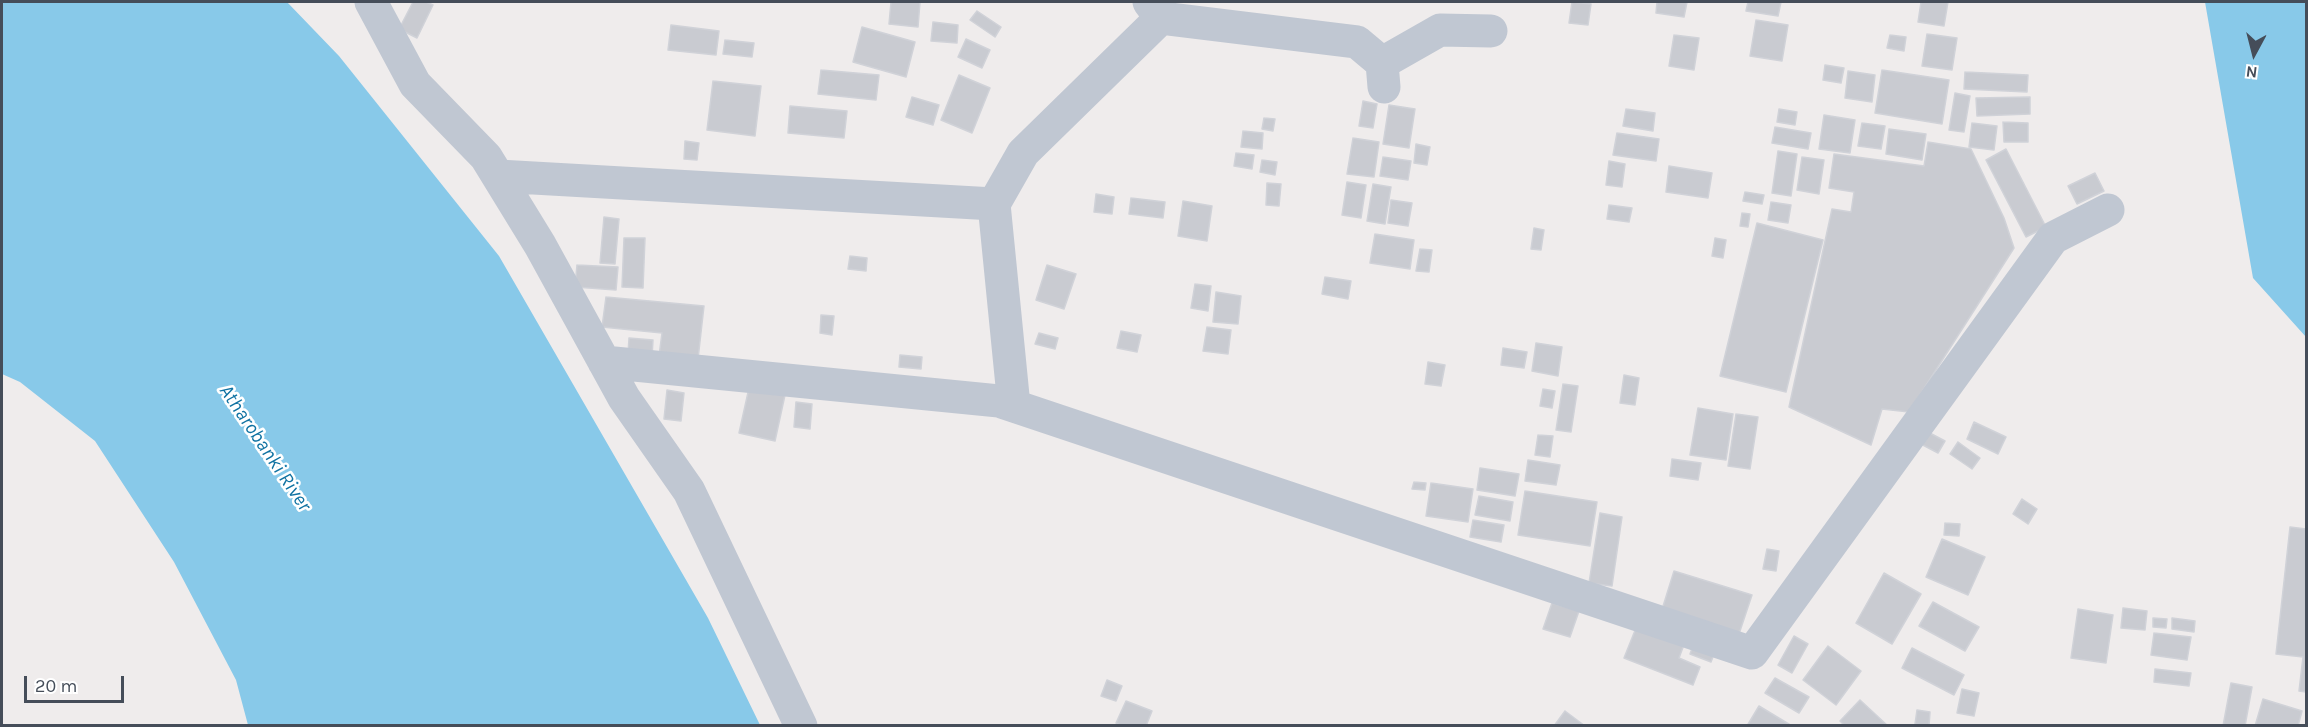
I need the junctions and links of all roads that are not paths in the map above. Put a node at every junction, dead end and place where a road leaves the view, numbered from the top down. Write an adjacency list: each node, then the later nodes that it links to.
1 (371, 2): 4 (street)
2 (1155, 10): 3 (street); 5 (street)
3 (1491, 31)
4 (498, 176): 5 (street); 7 (street)
5 (994, 204): 8 (street)
6 (2108, 210): 8 (street)
7 (604, 362): 8 (street); 9 (street)
8 (1014, 406)
9 (801, 726)

